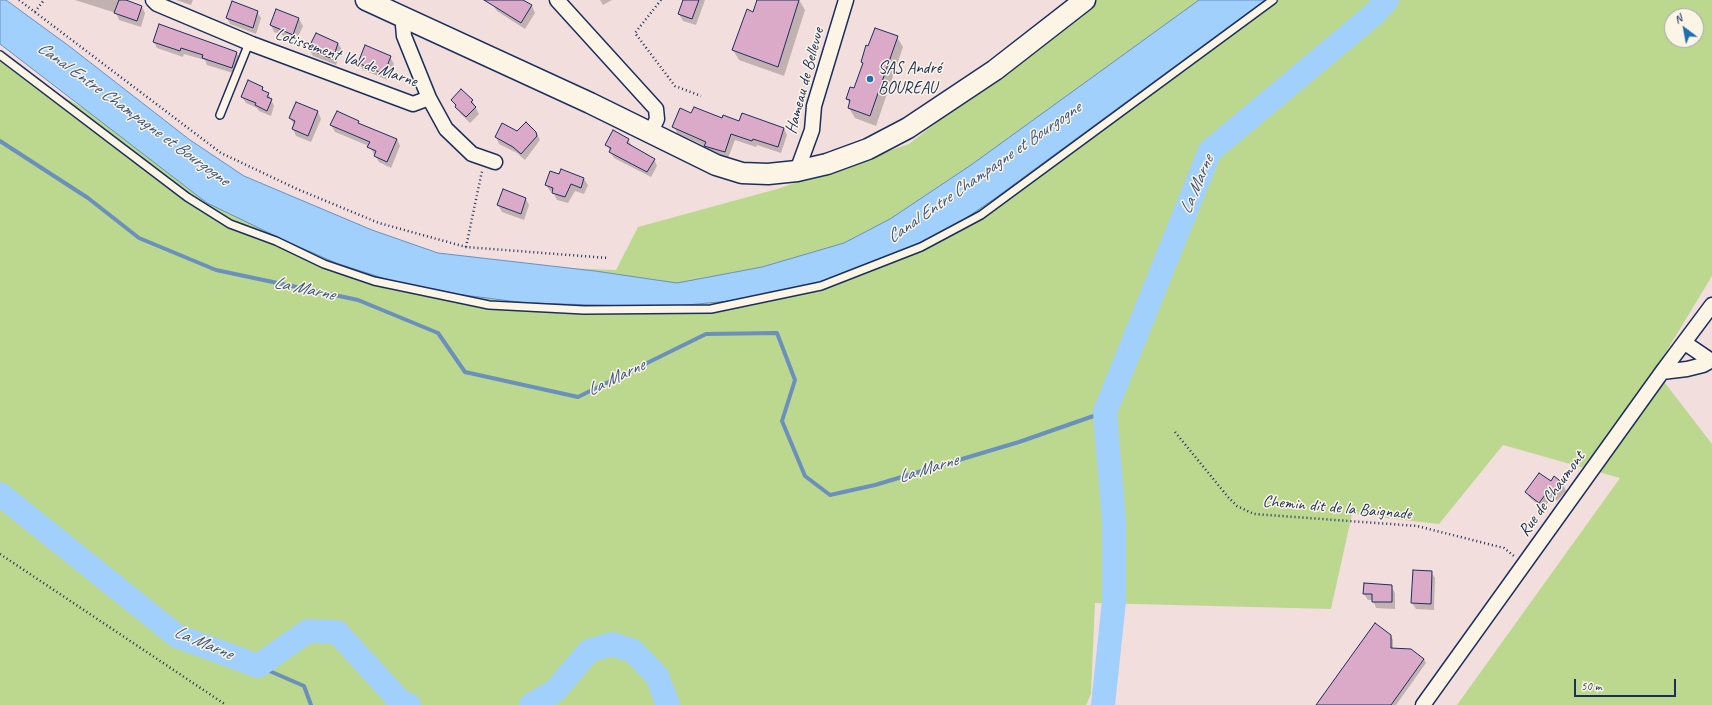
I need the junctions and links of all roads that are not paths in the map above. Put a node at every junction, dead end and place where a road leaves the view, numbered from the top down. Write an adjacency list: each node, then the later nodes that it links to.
1 (153, 0): 8 (street, Lotissement Val de Marne)
2 (366, 0): 7 (street)
3 (557, 0): 12 (street)
4 (846, 0): 14 (street, Hameau de Bellevue)
5 (1085, 0): 14 (street)
6 (1273, 0): 9 (lane)
7 (406, 18): 10 (street); 12 (street)
8 (250, 44): 10 (street, Lotissement Val de Marne); 11 (lane)
9 (0, 56)
10 (429, 98): 13 (street, Lotissement Val de Marne)
11 (220, 115)
12 (650, 134): 14 (street)
13 (490, 160)
14 (797, 171)
15 (1712, 305): 16 (street, Rue de Chaumont)
16 (1684, 343): 17 (street); 18 (street, Rue de Chaumont)
17 (1711, 360): 18 (street)
18 (1662, 372): 19 (street, Rue de Chaumont)
19 (1423, 705)

